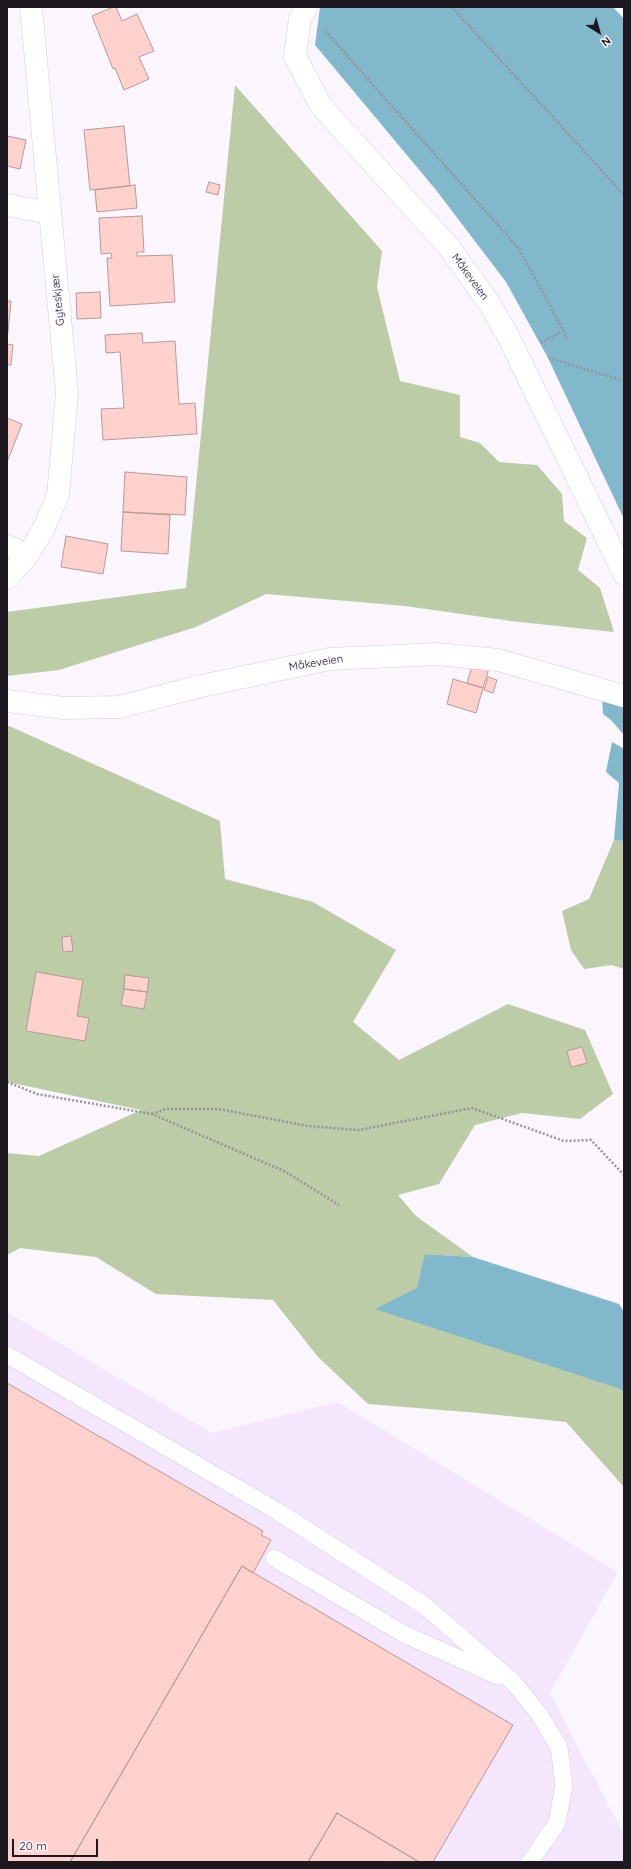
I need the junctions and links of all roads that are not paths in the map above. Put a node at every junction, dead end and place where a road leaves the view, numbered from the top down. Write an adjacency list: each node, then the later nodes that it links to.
1 (31, 7): 4 (street, Gyteskjær)
2 (307, 7): 7 (street, Måkeveien)
3 (7, 205): 4 (street)
4 (50, 213): 6 (street, Gyteskjær)
5 (7, 546): 6 (street)
6 (28, 555): 8 (street, Gyteskjær)
7 (624, 574)
8 (7, 578)
9 (624, 696): 10 (street, Måkeveien)
10 (7, 701)
11 (7, 1355): 13 (lane)
12 (274, 1558): 13 (lane)
13 (514, 1683): 14 (lane)
14 (530, 1862)

